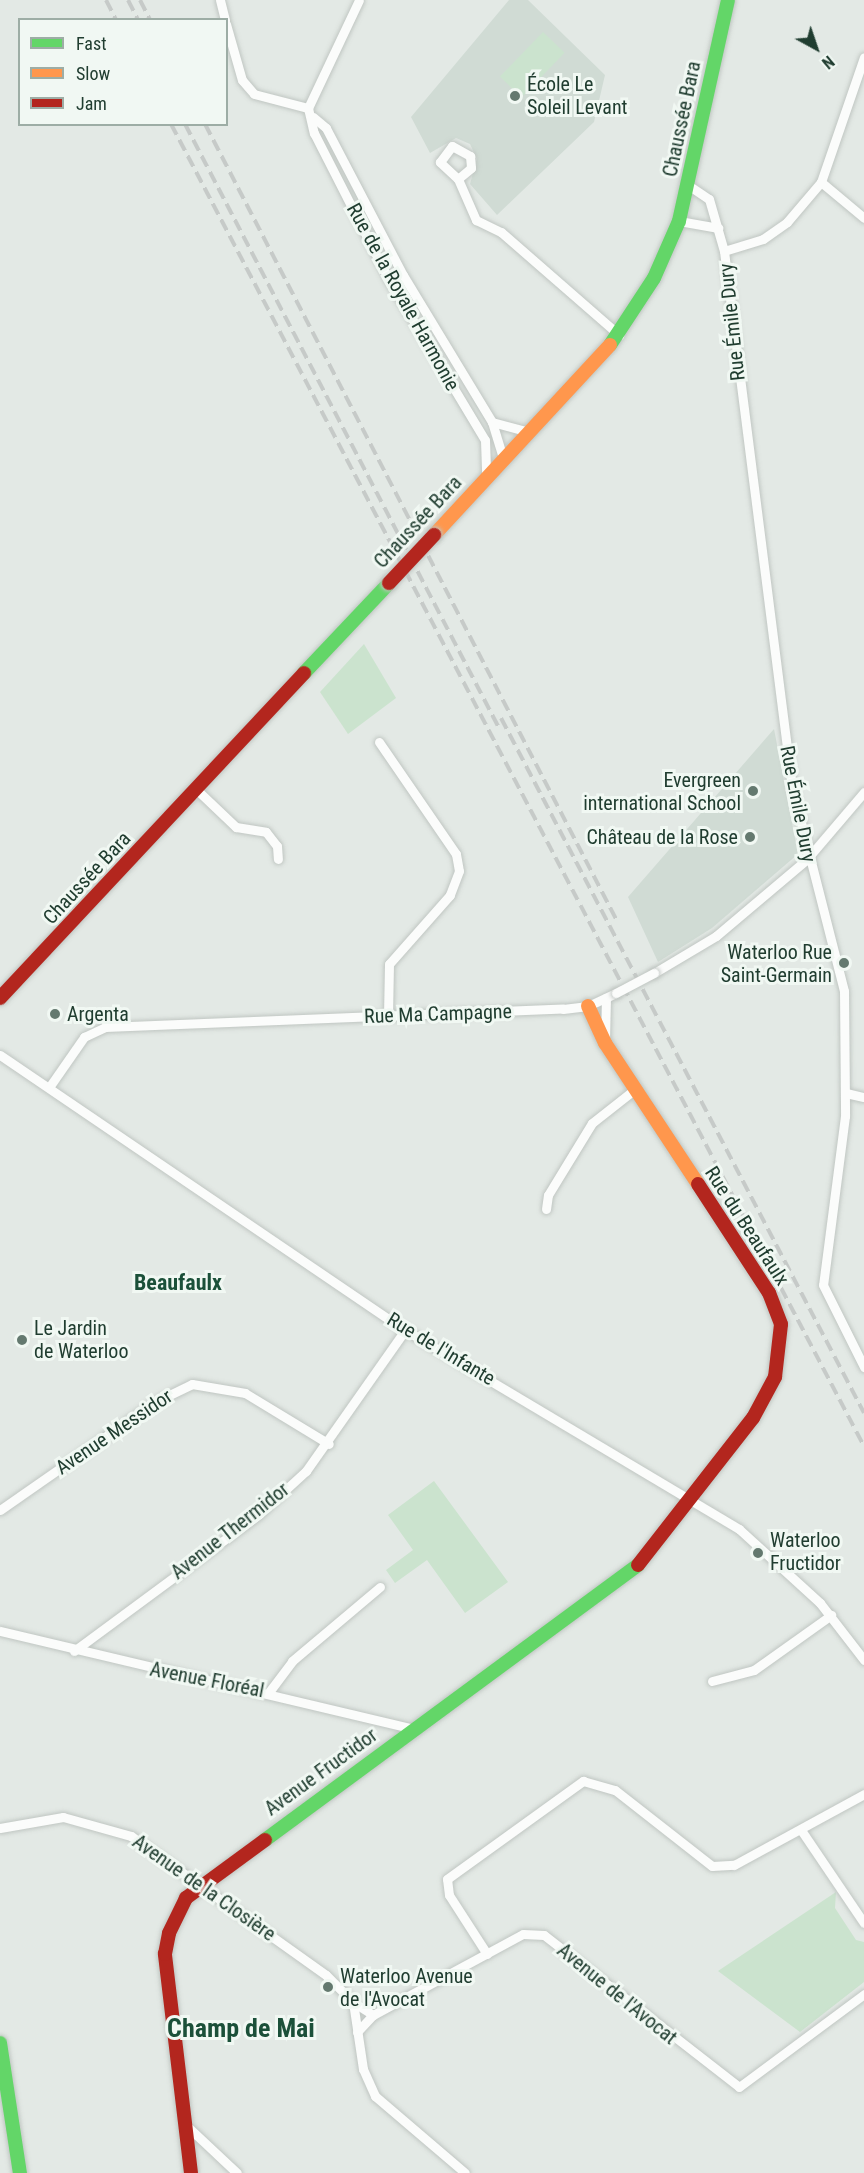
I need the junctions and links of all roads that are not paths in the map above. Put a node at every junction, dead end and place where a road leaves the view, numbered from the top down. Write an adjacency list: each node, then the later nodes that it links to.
1 (220, 0): 4 (street)
2 (359, 0): 7 (street)
3 (728, 0): 11 (street, Chaussée Bara)
4 (224, 18)
5 (228, 31): 7 (street)
6 (864, 57): 10 (street)
7 (308, 108): 8 (street, Rue de la Royale Harmonie)
8 (313, 117): 17 (street, Rue de la Royale Harmonie); 20 (street, Rue de la Royale Harmonie)
9 (458, 179): 16 (street)
10 (821, 182): 12 (street); 15 (street)
11 (688, 185): 13 (street, Chaussée Bara); 14 (street, Rue Émile Dury)
12 (864, 218)
13 (679, 221): 14 (street); 16 (street, Chaussée Bara)
14 (718, 228): 15 (street, Rue Émile Dury)
15 (724, 251): 24 (street, Rue Émile Dury)
16 (619, 335): 18 (street, Chaussée Bara)
17 (492, 422): 18 (street); 19 (street, Rue de la Royale Harmonie)
18 (530, 432): 19 (street, Chaussée Bara)
19 (503, 459): 20 (street, Chaussée Bara)
20 (486, 477): 22 (street, Chaussée Bara, bridge)
21 (379, 742): 29 (street)
22 (196, 790): 25 (street); 27 (street, Chaussée Bara)
23 (864, 792): 24 (street, Rue Ma Campagne)
24 (807, 858): 26 (street, Rue Ma Campagne, bridge); 34 (street, Rue Émile Dury)
25 (278, 859)
26 (606, 998): 28 (street, Rue Ma Campagne); 30 (street)
27 (1, 999)
28 (588, 1006): 29 (street, Rue Ma Campagne); 30 (street, Rue du Beaufaulx)
29 (388, 1015): 32 (street, Rue Ma Campagne)
30 (605, 1043): 33 (street, Rue du Beaufaulx)
31 (0, 1055): 32 (street, Rue de l'Infante)
32 (50, 1086): 37 (street, Rue de l'Infante)
33 (635, 1089): 36 (street); 40 (street, Rue du Beaufaulx)
34 (846, 1093): 35 (street); 38 (street, Rue Émile Dury)
35 (864, 1098)
36 (546, 1209)
37 (405, 1330): 39 (street, Avenue Thermidor); 40 (street, Rue de l'Infante)
38 (864, 1367)
39 (329, 1444): 41 (street, Avenue Messidor); 45 (street, Avenue Thermidor)
40 (693, 1499): 43 (street, Rue de l'Infante); 49 (street, Avenue Fructidor)
41 (0, 1510)
42 (380, 1587): 48 (street)
43 (831, 1616): 46 (street, Rue de l'Infante); 47 (street)
44 (0, 1631): 45 (street, Avenue Floréal)
45 (74, 1651): 48 (street, Avenue Floréal)
46 (864, 1659)
47 (712, 1681)
48 (269, 1692): 49 (street, Avenue Floréal)
49 (414, 1729): 53 (street, Avenue Fructidor)
50 (864, 1794): 52 (street)
51 (0, 1828): 53 (street, Avenue de la Closière)
52 (801, 1830): 54 (street); 55 (street)
53 (199, 1884): 57 (street, Avenue de la Closière); 61 (street, Avenue Fructidor)
54 (864, 1923)
55 (487, 1954): 56 (street, Avenue de l'Avocat); 58 (street, Avenue de l'Avocat)
56 (864, 1994)
57 (353, 2002): 58 (street, Avenue de la Closière); 59 (street)
58 (373, 2015): 59 (street, Avenue de l'Avocat)
59 (357, 2032): 66 (street)
60 (0, 2043): 63 (street)
61 (188, 2127): 62 (street); 64 (street, Avenue Fructidor)
62 (224, 2169): 65 (street)
63 (20, 2173)
64 (191, 2173)
65 (237, 2173)
66 (465, 2173)

